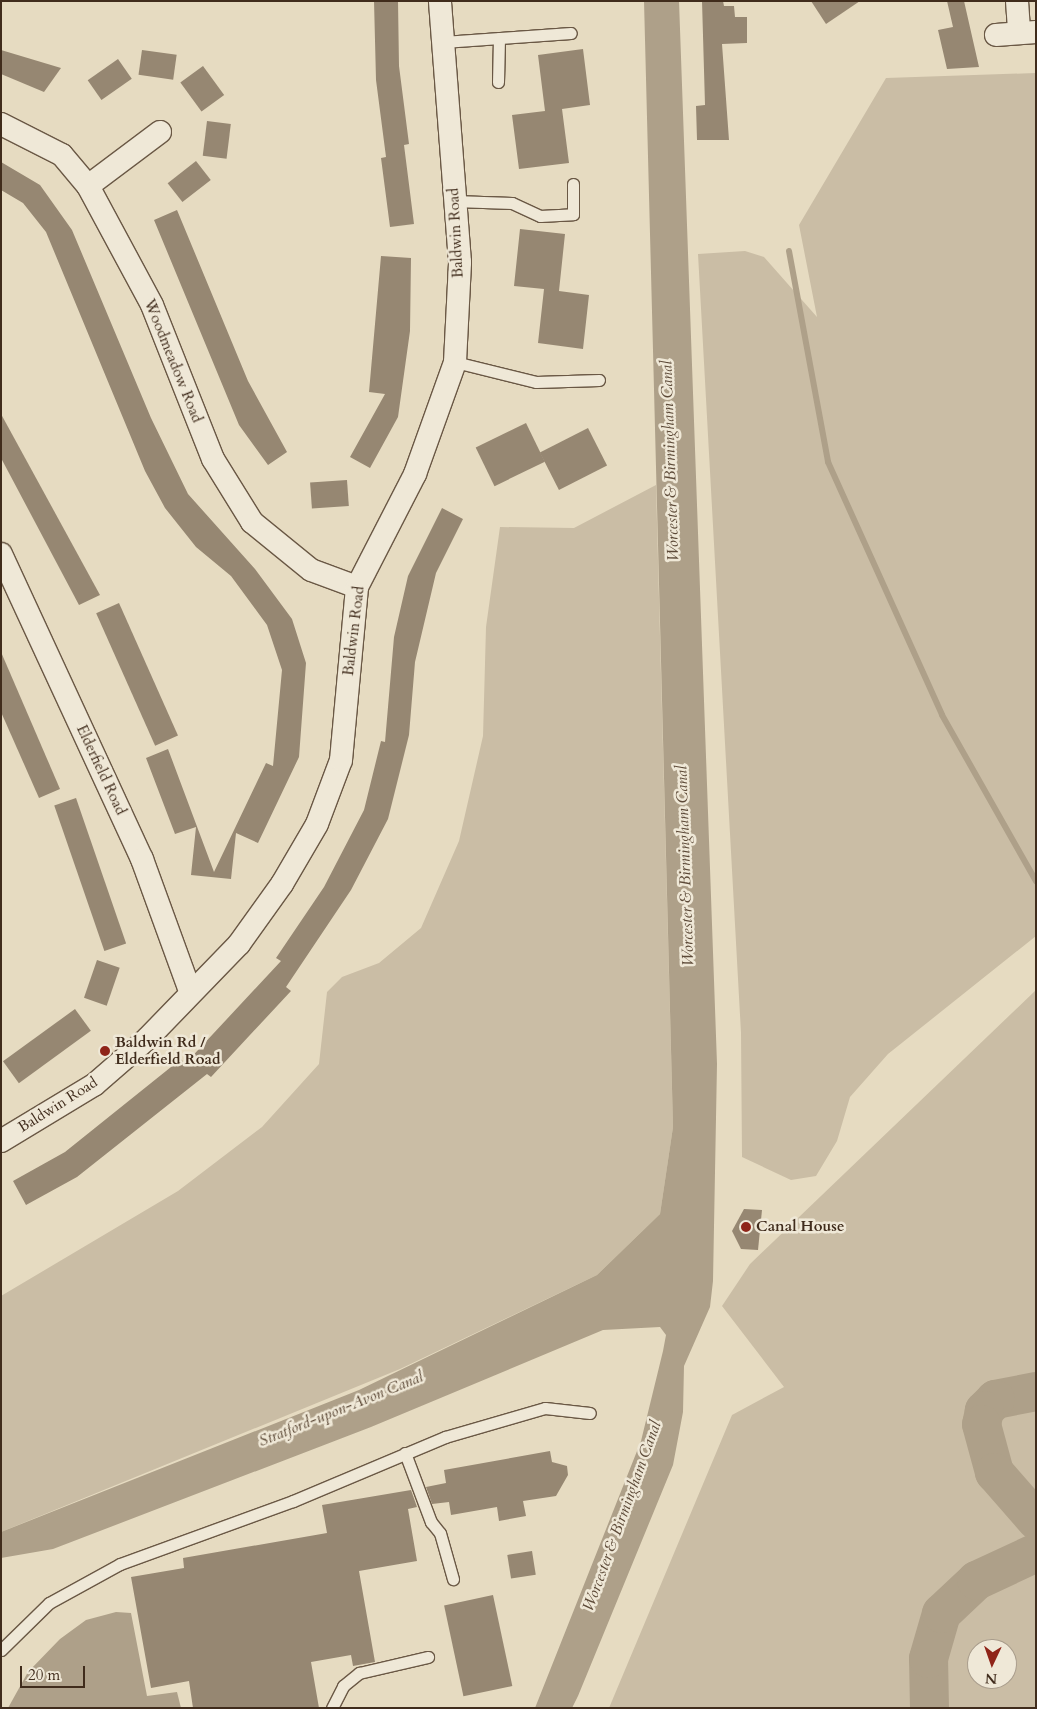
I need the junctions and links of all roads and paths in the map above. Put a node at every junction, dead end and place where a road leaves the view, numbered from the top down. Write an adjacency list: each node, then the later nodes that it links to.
1 (440, 1): 7 (street, Baldwin Road)
2 (1018, 1): 3 (street)
3 (1027, 32): 5 (street)
4 (571, 33): 6 (lane)
5 (996, 35)
6 (499, 38): 7 (lane); 8 (lane)
7 (443, 42): 13 (street, Baldwin Road)
8 (498, 82)
9 (1, 124): 12 (street, Woodmeadow Road)
10 (160, 132): 12 (street)
11 (572, 184): 13 (lane)
12 (88, 186): 17 (street, Woodmeadow Road)
13 (454, 202): 14 (street, Baldwin Road)
14 (455, 362): 15 (lane); 17 (street, Baldwin Road)
15 (599, 380)
16 (1, 554): 18 (street, Elderfield Road)
17 (357, 587): 18 (street, Baldwin Road)
18 (190, 991): 19 (street, Baldwin Road)
19 (1, 1141)
20 (590, 1413): 21 (lane)
21 (405, 1453): 22 (lane); 23 (lane)
22 (452, 1579)
23 (1, 1650)
24 (428, 1657): 25 (lane)
25 (332, 1708)

